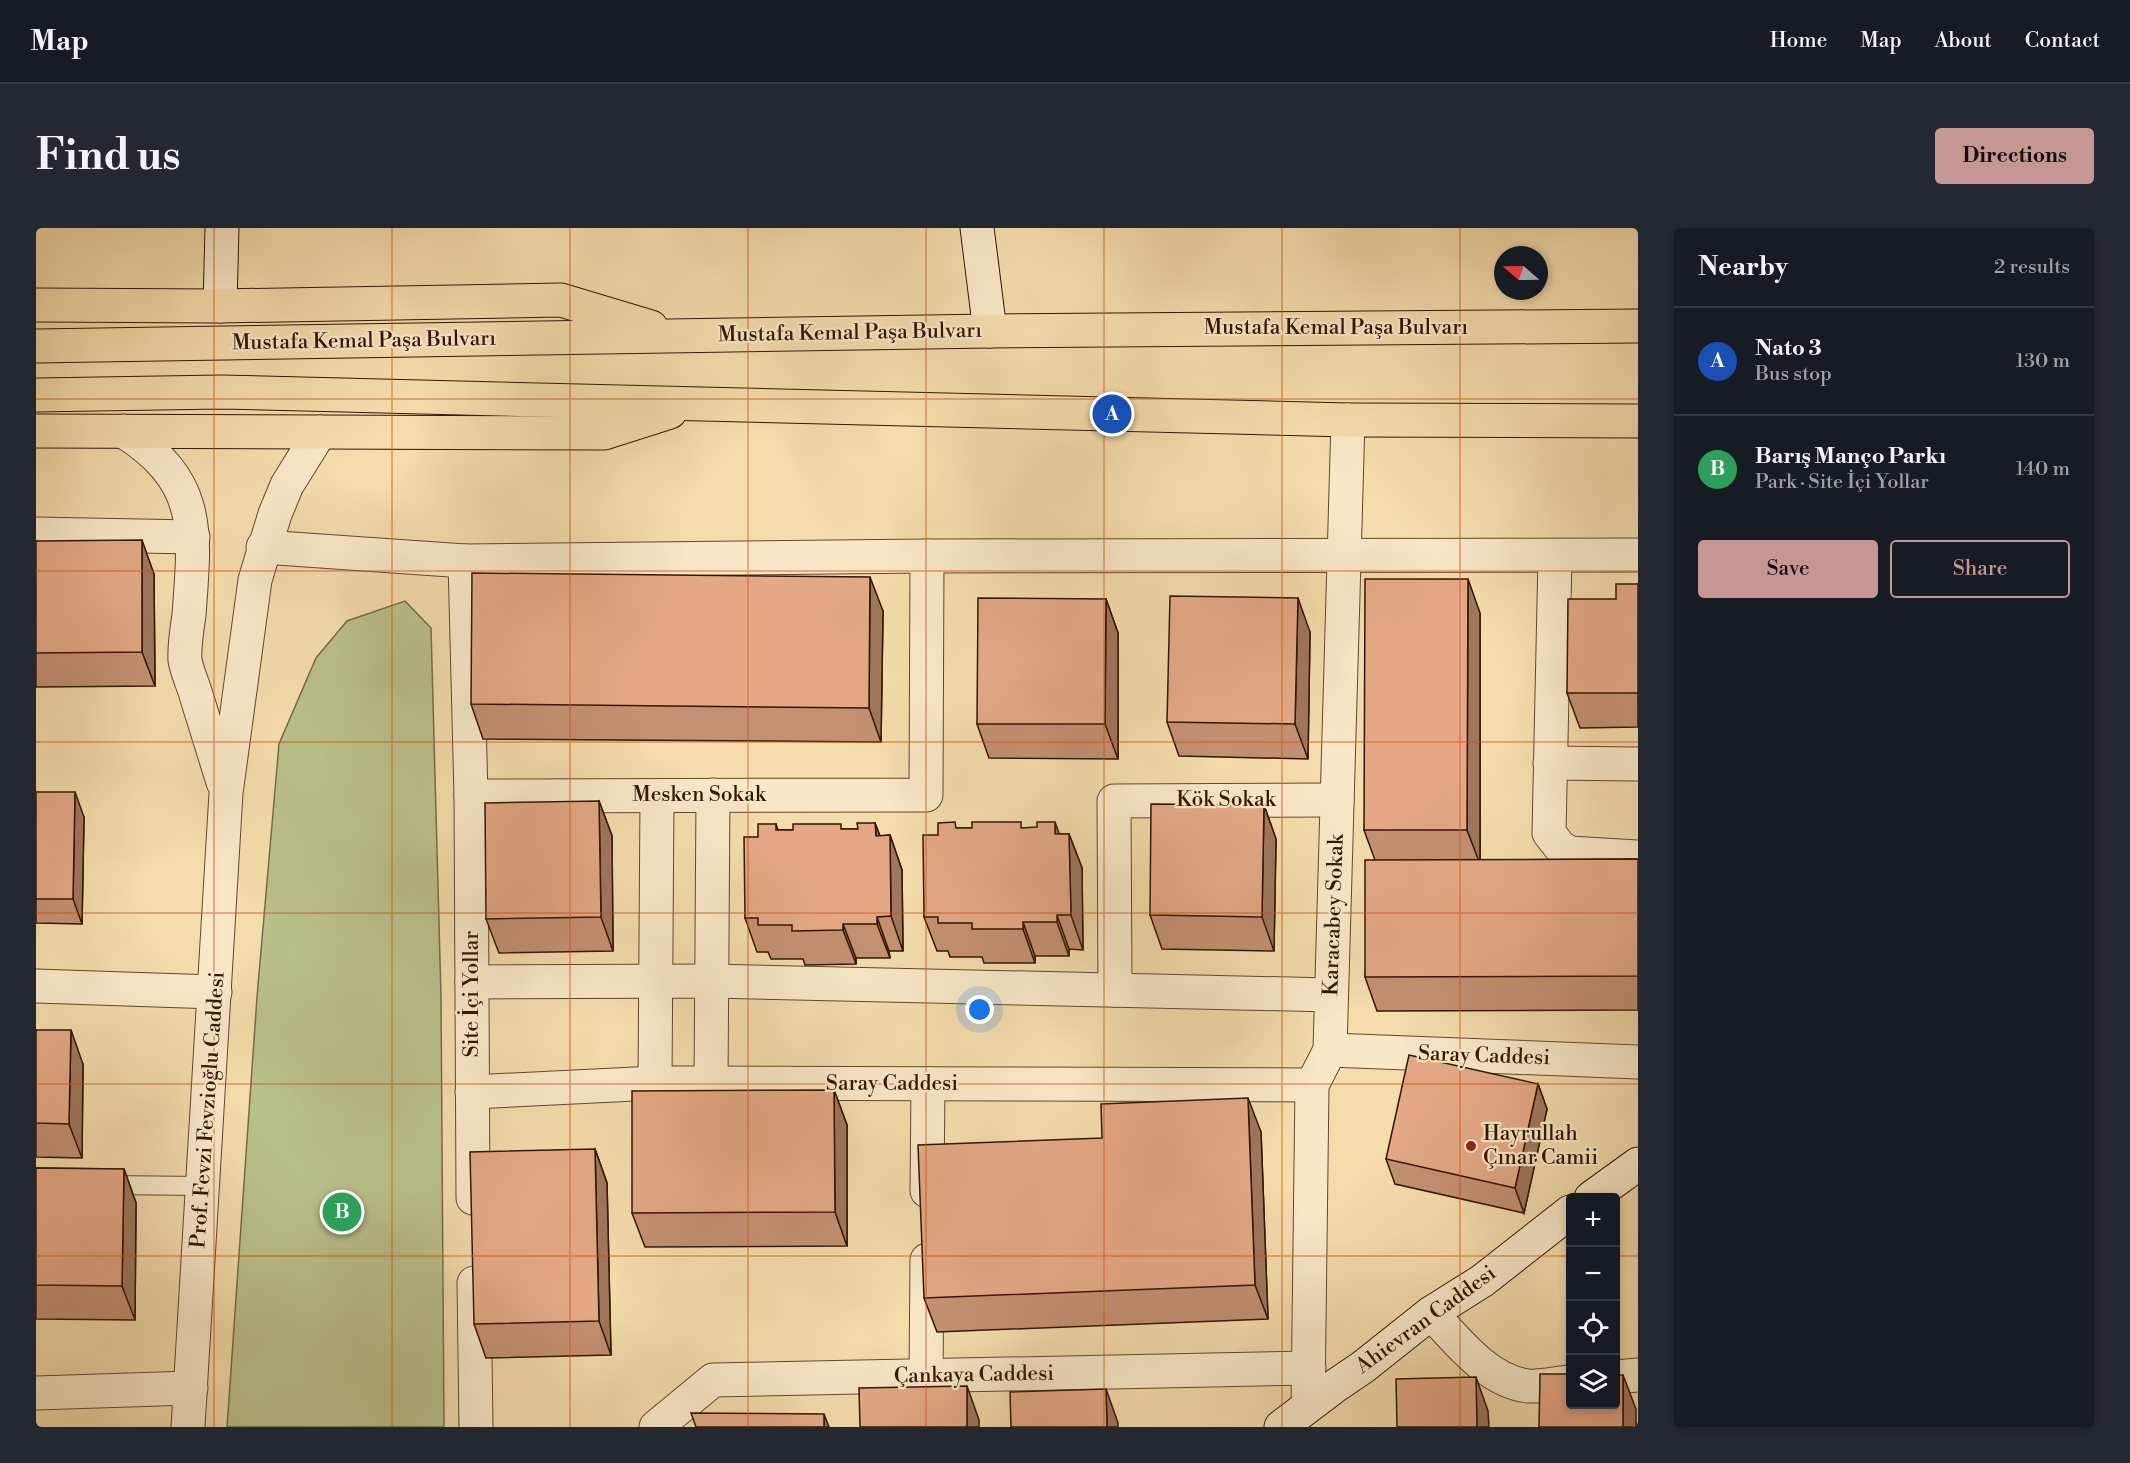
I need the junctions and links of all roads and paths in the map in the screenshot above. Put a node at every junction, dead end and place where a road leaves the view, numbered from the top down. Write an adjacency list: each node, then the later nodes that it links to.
1 (222, 228): 4 (street)
2 (977, 228): 6 (street)
3 (36, 305): 4 (highway)
4 (220, 306): 7 (highway)
5 (1638, 326): 6 (highway, Mustafa Kemal Paşa Bulvarı)
6 (990, 331): 7 (highway, Mustafa Kemal Paşa Bulvarı)
7 (681, 337): 8 (highway, Mustafa Kemal Paşa Bulvarı)
8 (49, 346)
9 (51, 395): 10 (highway)
10 (693, 404): 11 (highway); 15 (highway)
11 (1348, 420): 12 (highway); 19 (street, Karacabey Sokak)
12 (1638, 421)
13 (36, 431): 14 (highway)
14 (123, 431): 15 (highway); 17 (street)
15 (320, 432): 18 (street, Prof. Fevzi Fevzioğlu Caddesi)
16 (36, 534): 17 (street)
17 (193, 537): 26 (street)
18 (263, 547): 23 (street); 26 (street, Prof. Fevzi Fevzioğlu Caddesi)
19 (1345, 554): 21 (street); 22 (street); 30 (street, Karacabey Sokak)
20 (1638, 555): 22 (street)
21 (927, 556): 23 (street); 27 (street, Mesken Sokak)
22 (1555, 556): 24 (street)
23 (465, 561): 28 (street, Site İçi Yollar)
24 (1550, 763): 25 (street); 31 (street)
25 (1638, 764)
26 (226, 793): 37 (street, Prof. Fevzi Fevzioğlu Caddesi)
27 (713, 795): 29 (street, Mesken Sokak); 32 (street)
28 (471, 796): 29 (street, Mesken Sokak); 33 (street, Site İçi Yollar)
29 (657, 796): 34 (street)
30 (1337, 800): 36 (street, Kök Sokak); 38 (street, Karacabey Sokak)
31 (1638, 857)
32 (712, 981): 34 (street); 36 (street); 42 (street)
33 (472, 982): 34 (street); 45 (street, Site İçi Yollar)
34 (656, 982): 41 (street)
35 (36, 986): 37 (street)
36 (1115, 990): 38 (street)
37 (215, 992): 48 (street, Prof. Fevzi Fevzioğlu Caddesi)
38 (1331, 994): 39 (street, Karacabey Sokak)
39 (1330, 1050): 40 (street, Saray Caddesi); 44 (street, Karacabey Sokak)
40 (1638, 1062)
41 (655, 1083): 42 (street, Saray Caddesi); 45 (street, Saray Caddesi)
42 (711, 1083): 43 (street, Saray Caddesi)
43 (928, 1084): 44 (street, Saray Caddesi); 54 (street)
44 (1312, 1085): 52 (street, Karacabey Sokak)
45 (472, 1092): 61 (street, Site İçi Yollar)
46 (1638, 1164): 49 (street)
47 (84, 1185): 48 (lane)
48 (203, 1186): 57 (street, Prof. Fevzi Fevzioğlu Caddesi)
49 (1597, 1193)
50 (1566, 1215): 51 (street, Ahievran Caddesi)
51 (1431, 1313): 56 (street); 59 (street, Ahievran Caddesi)
52 (1308, 1368): 54 (street, Çankaya Caddesi); 59 (street, Karacabey Sokak)
53 (1638, 1375): 55 (street)
54 (926, 1376): 62 (street, Çankaya Caddesi)
55 (1620, 1377)
56 (1566, 1382)
57 (191, 1388): 58 (street); 60 (street, Prof. Fevzi Fevzioğlu Caddesi)
58 (36, 1393)
59 (1308, 1406): 63 (street, Ahievran Caddesi)
60 (188, 1427)
61 (476, 1427)
62 (656, 1427)
63 (1281, 1427)

